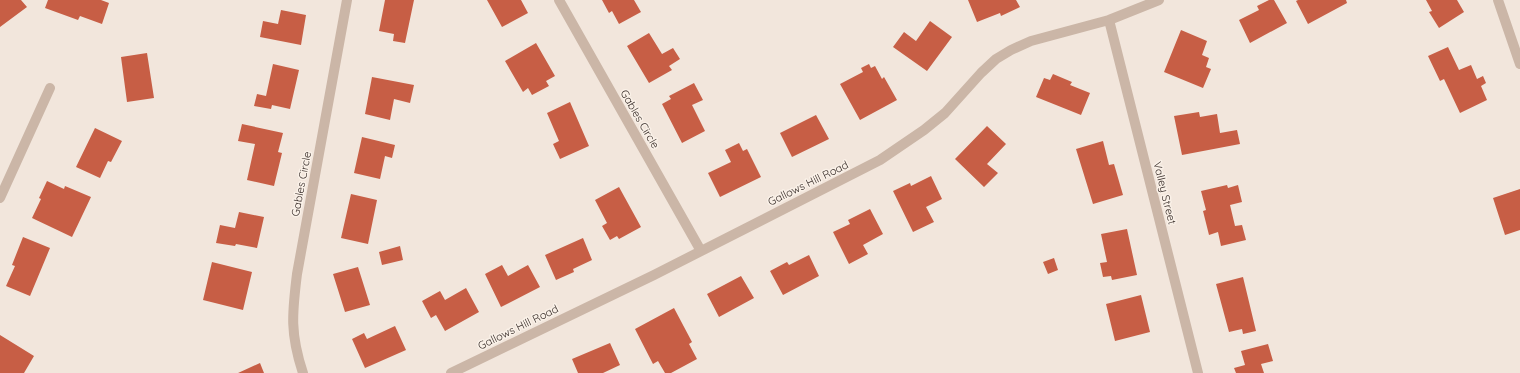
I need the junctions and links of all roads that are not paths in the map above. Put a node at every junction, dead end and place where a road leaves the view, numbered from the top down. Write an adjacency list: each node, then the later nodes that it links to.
1 (347, 0): 10 (street, Gables Circle)
2 (559, 0): 9 (street, Gables Circle)
3 (1159, 0): 5 (street, Gallows Hill Road)
4 (1498, 0): 6 (street)
5 (1109, 20): 9 (street, Gallows Hill Road); 12 (street, Valley Street)
6 (1520, 64)
7 (50, 88): 8 (street)
8 (0, 198)
9 (701, 250): 11 (street, Gallows Hill Road)
10 (304, 373)
11 (451, 373)
12 (1198, 373)

